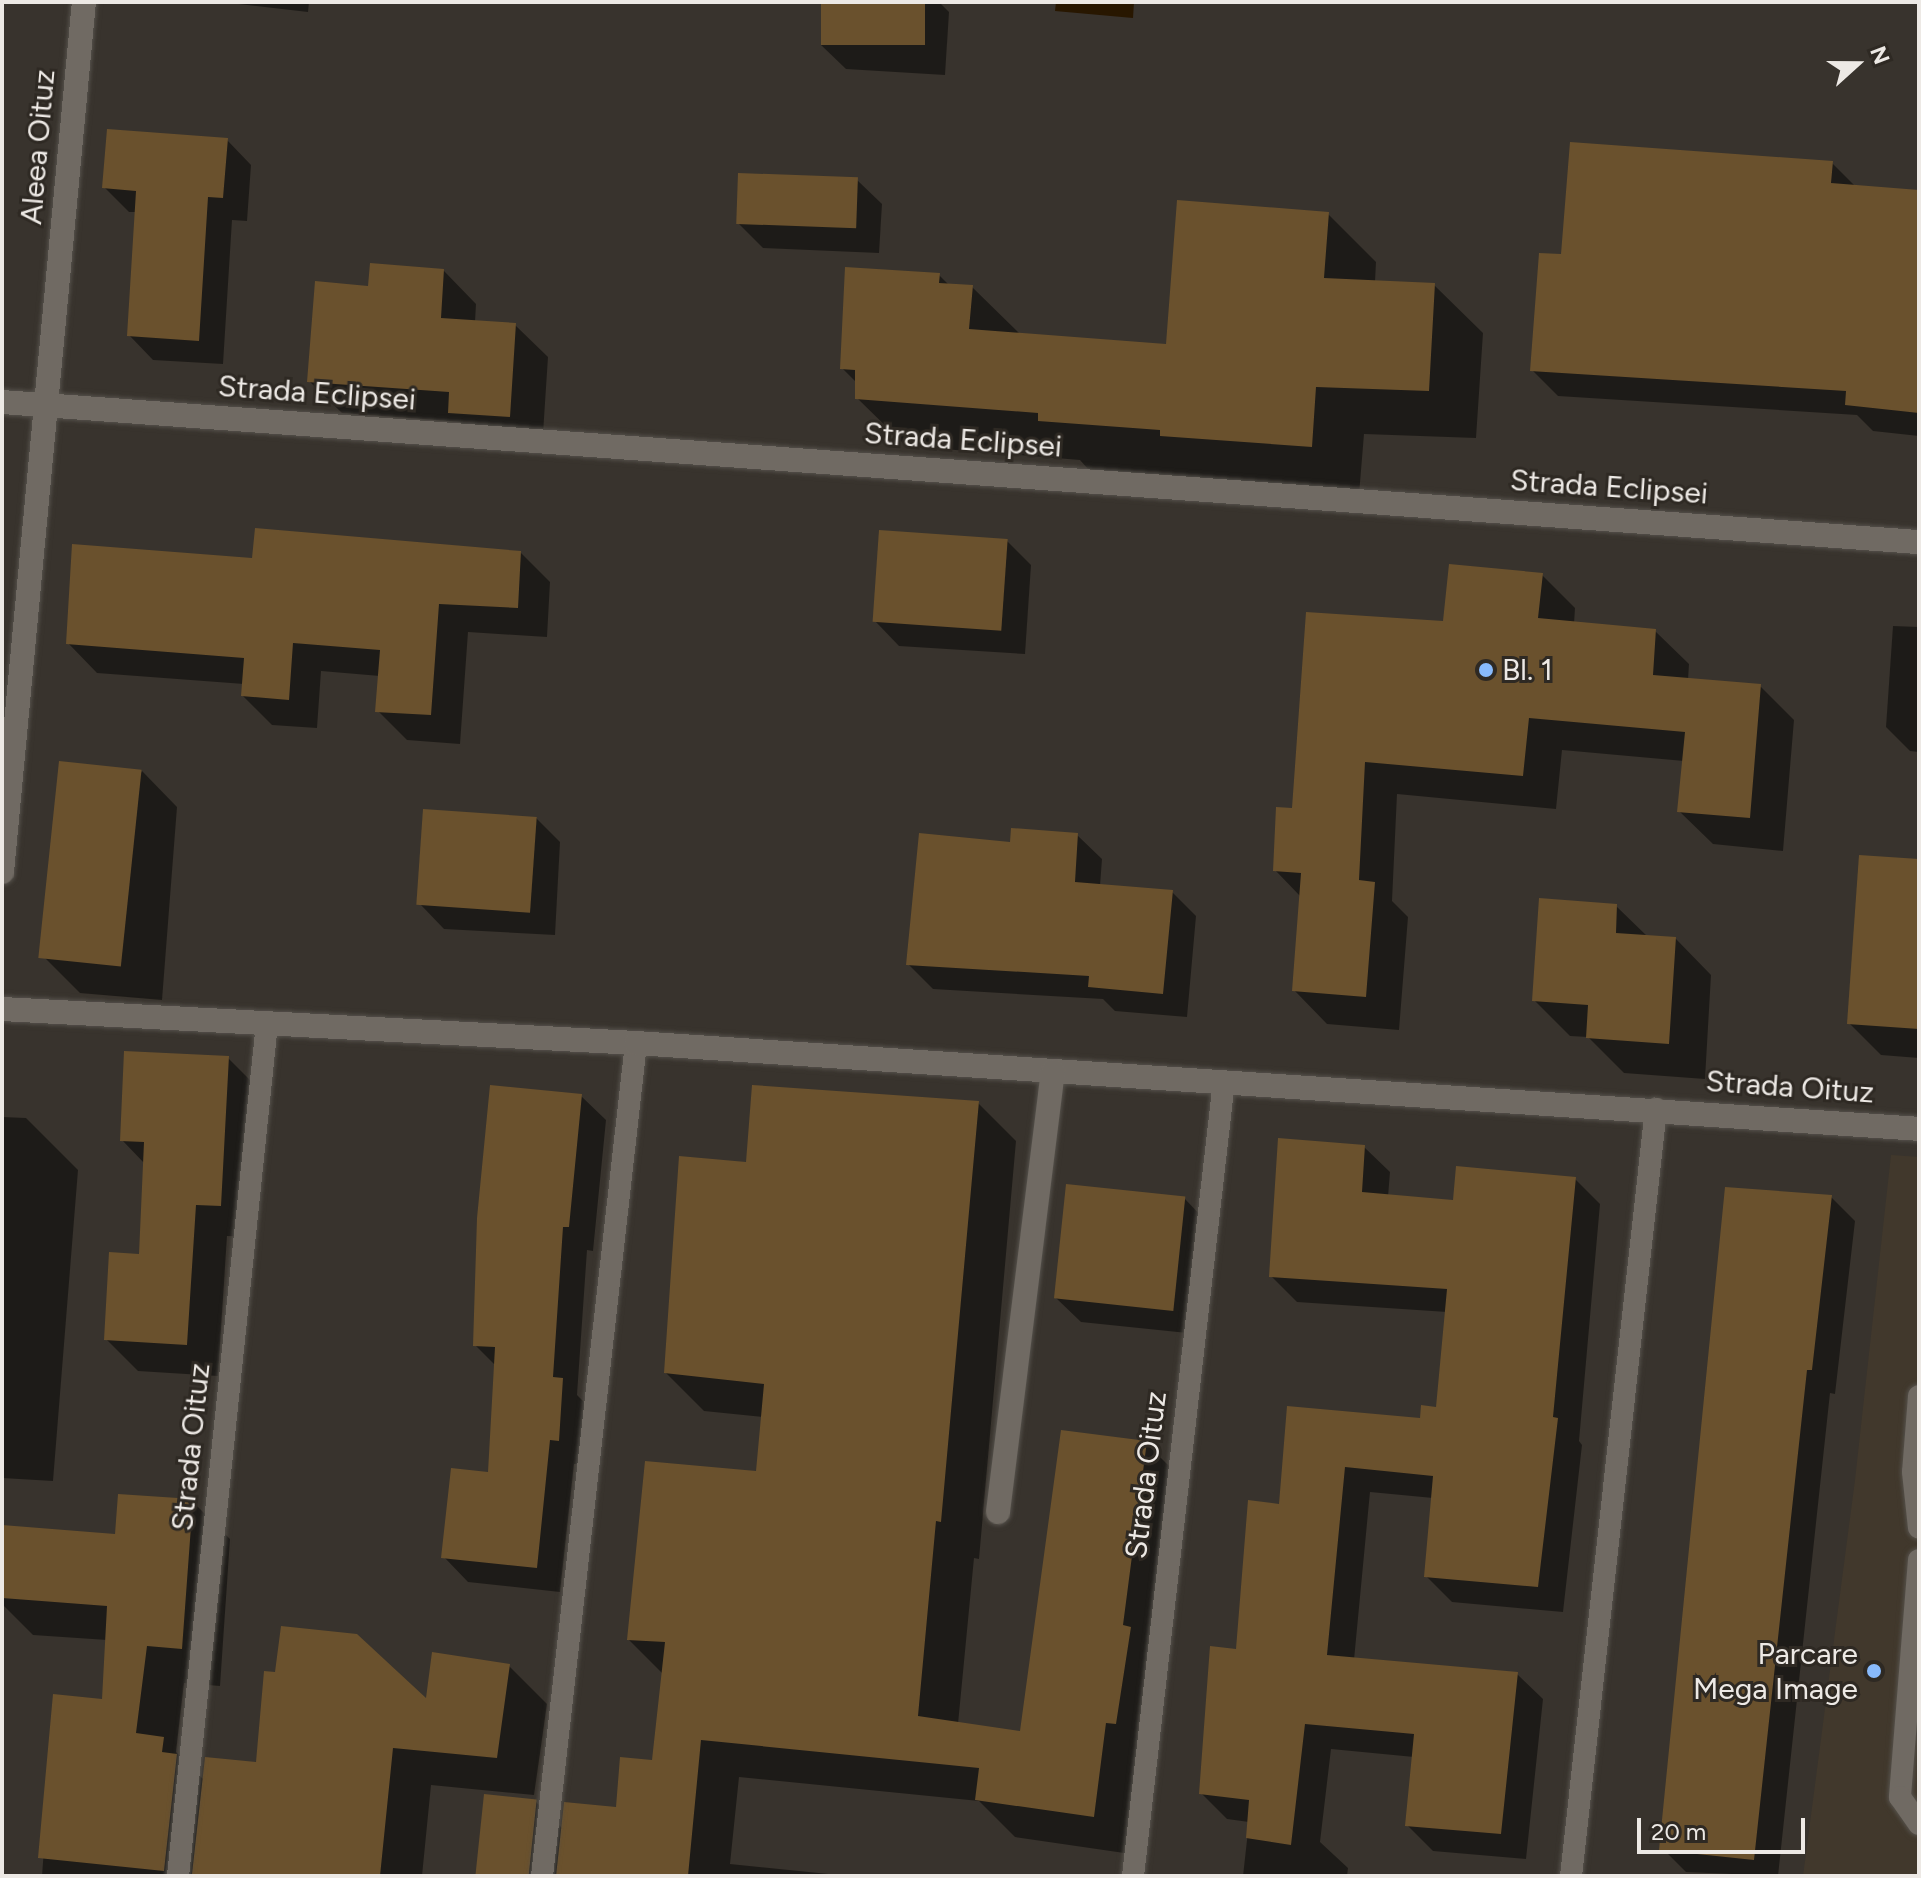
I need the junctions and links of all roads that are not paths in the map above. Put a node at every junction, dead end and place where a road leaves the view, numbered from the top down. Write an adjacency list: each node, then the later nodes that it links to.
1 (84, 2): 3 (street, Aleea Oituz)
2 (2, 402): 3 (street, Strada Eclipsei)
3 (45, 405): 4 (street, Strada Eclipsei); 5 (street, Aleea Oituz)
4 (1919, 542)
5 (2, 872)
6 (2, 1009): 7 (street, Strada Oituz)
7 (267, 1024): 8 (street, Strada Oituz); 18 (lane, Strada Oituz)
8 (636, 1043): 9 (street, Strada Oituz); 19 (lane)
9 (1053, 1071): 10 (street, Strada Oituz); 14 (street)
10 (1224, 1081): 11 (street, Strada Oituz); 20 (lane, Strada Oituz)
11 (1656, 1109): 12 (street, Strada Oituz); 21 (lane)
12 (1919, 1129)
13 (1919, 1396): 15 (lane)
14 (998, 1512)
15 (1919, 1528)
16 (1919, 1560): 17 (lane)
17 (1919, 1824)
18 (178, 1876)
19 (542, 1876)
20 (1133, 1876)
21 (1571, 1876)

